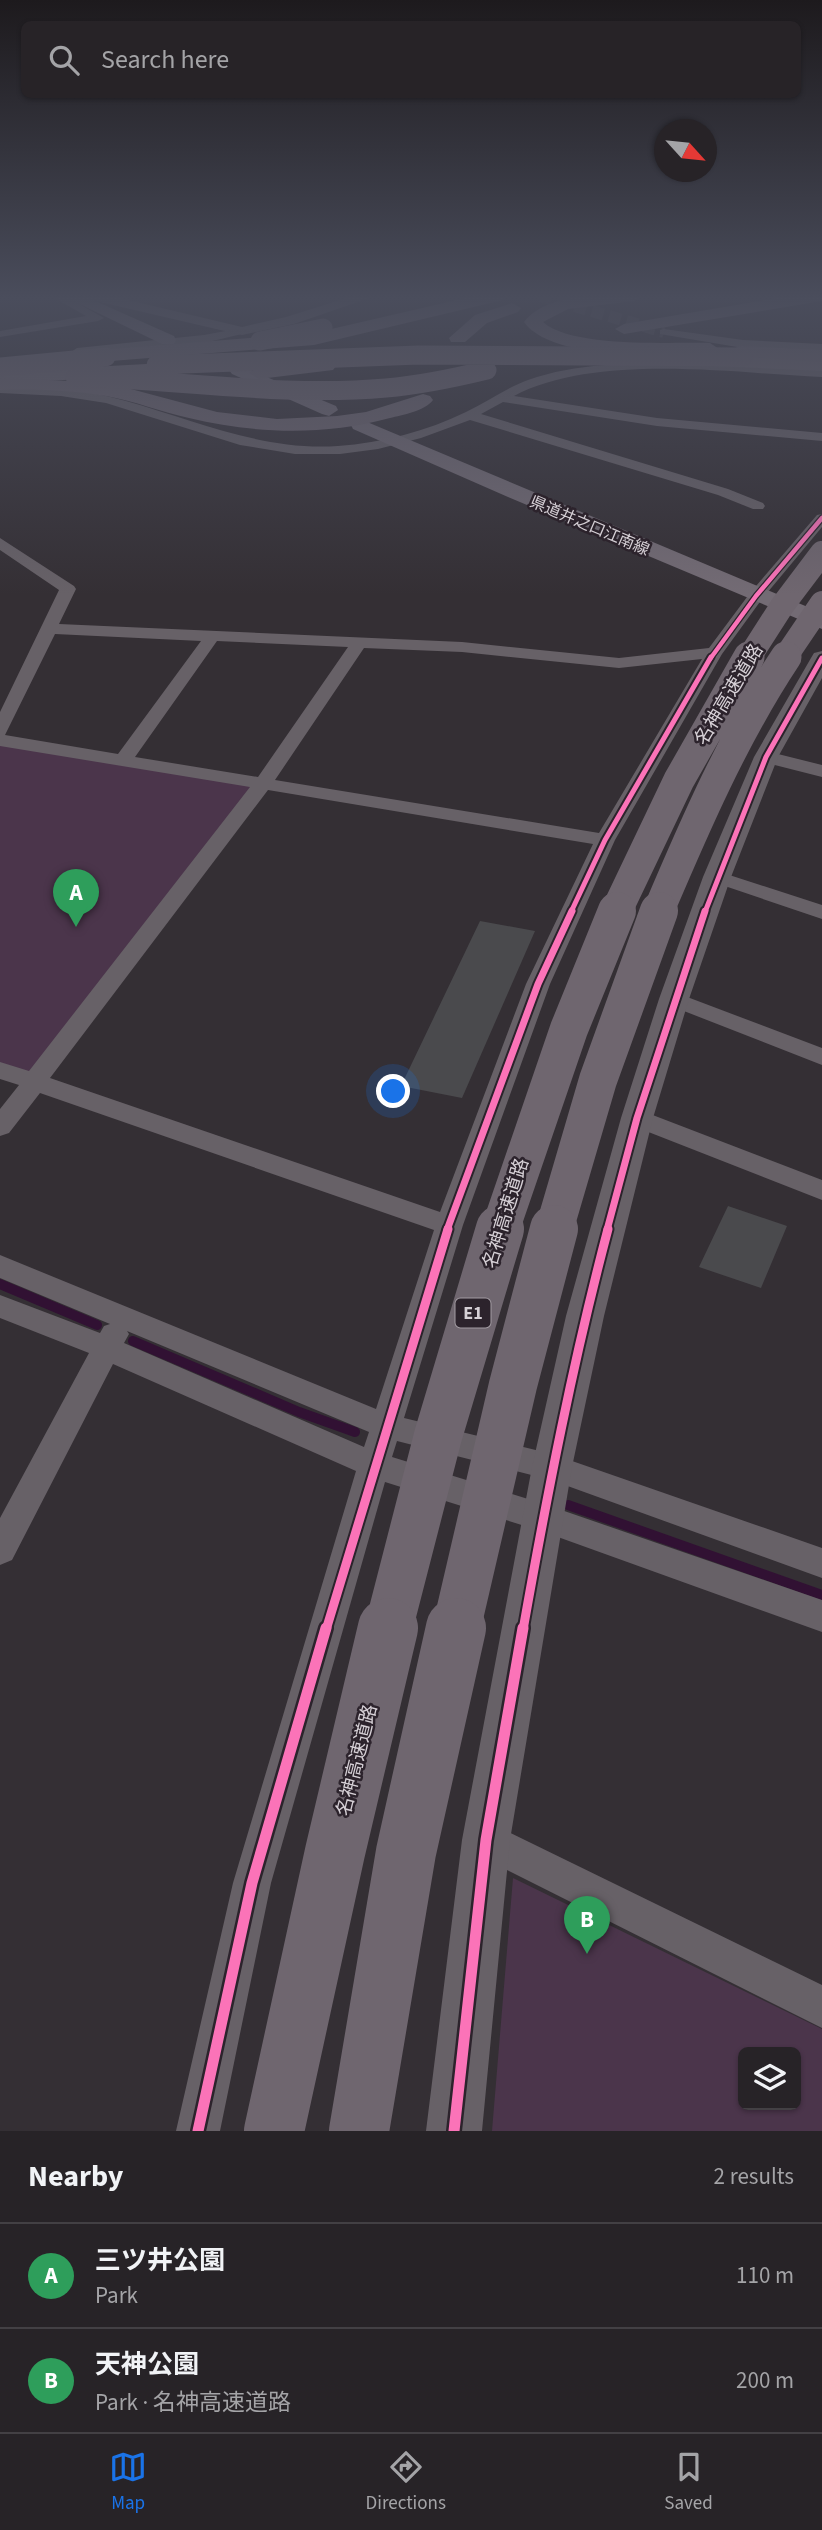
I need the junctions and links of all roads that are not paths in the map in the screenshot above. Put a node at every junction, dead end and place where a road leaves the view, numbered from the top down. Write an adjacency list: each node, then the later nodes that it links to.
1 (89, 395): 13 (street)
2 (130, 395): 7 (highway)
3 (229, 395): 7 (highway)
4 (296, 395): 9 (main road)
5 (420, 395): 7 (highway, bridge)
6 (507, 395): 8 (street)
7 (417, 397)
8 (501, 398): 10 (street); 12 (street)
9 (329, 410)
10 (469, 415): 13 (street); 14 (street)
11 (359, 425): 13 (main road, 県道井之口江南線)
12 (822, 437)
13 (394, 441): 18 (main road, 県道井之口江南線)
14 (758, 506)
15 (822, 518): 18 (street)
16 (0, 543): 21 (street)
17 (822, 553): 57 (highway, 名神高速道路 / E1, bridge)
18 (756, 596): 20 (main road, 県道井之口江南線); 24 (street)
19 (822, 603): 58 (highway, 名神高速道路, bridge)
20 (822, 622)
21 (49, 629): 22 (street); 26 (street)
22 (212, 636): 23 (street); 29 (street)
23 (359, 643): 24 (street); 31 (street)
24 (714, 653): 32 (street)
25 (822, 658): 28 (street)
26 (0, 732)
27 (0, 740): 29 (street)
28 (766, 757): 30 (street); 33 (street)
29 (122, 760): 31 (street)
30 (822, 771)
31 (263, 783): 32 (street); 38 (street)
32 (606, 840): 42 (street)
33 (717, 877): 34 (street); 35 (street)
34 (822, 912)
35 (674, 999): 36 (street); 39 (street)
36 (822, 1057)
37 (0, 1070): 38 (street)
38 (33, 1083): 40 (street); 42 (street)
39 (637, 1118): 41 (street); 49 (street)
40 (0, 1127)
41 (822, 1190)
42 (449, 1225): 47 (street)
43 (0, 1266): 45 (street)
44 (0, 1306): 46 (street)
45 (122, 1318): 46 (street); 47 (street)
46 (106, 1348): 48 (street); 51 (street)
47 (386, 1426): 48 (street); 49 (street)
48 (374, 1465): 50 (street); 56 (street)
49 (552, 1467): 50 (street); 52 (street)
50 (544, 1518): 53 (street); 54 (street)
51 (0, 1550)
52 (822, 1563)
53 (822, 1616)
54 (486, 1840): 55 (street); 59 (street)
55 (822, 2007)
56 (198, 2131)
57 (274, 2131)
58 (359, 2131)
59 (454, 2131)

